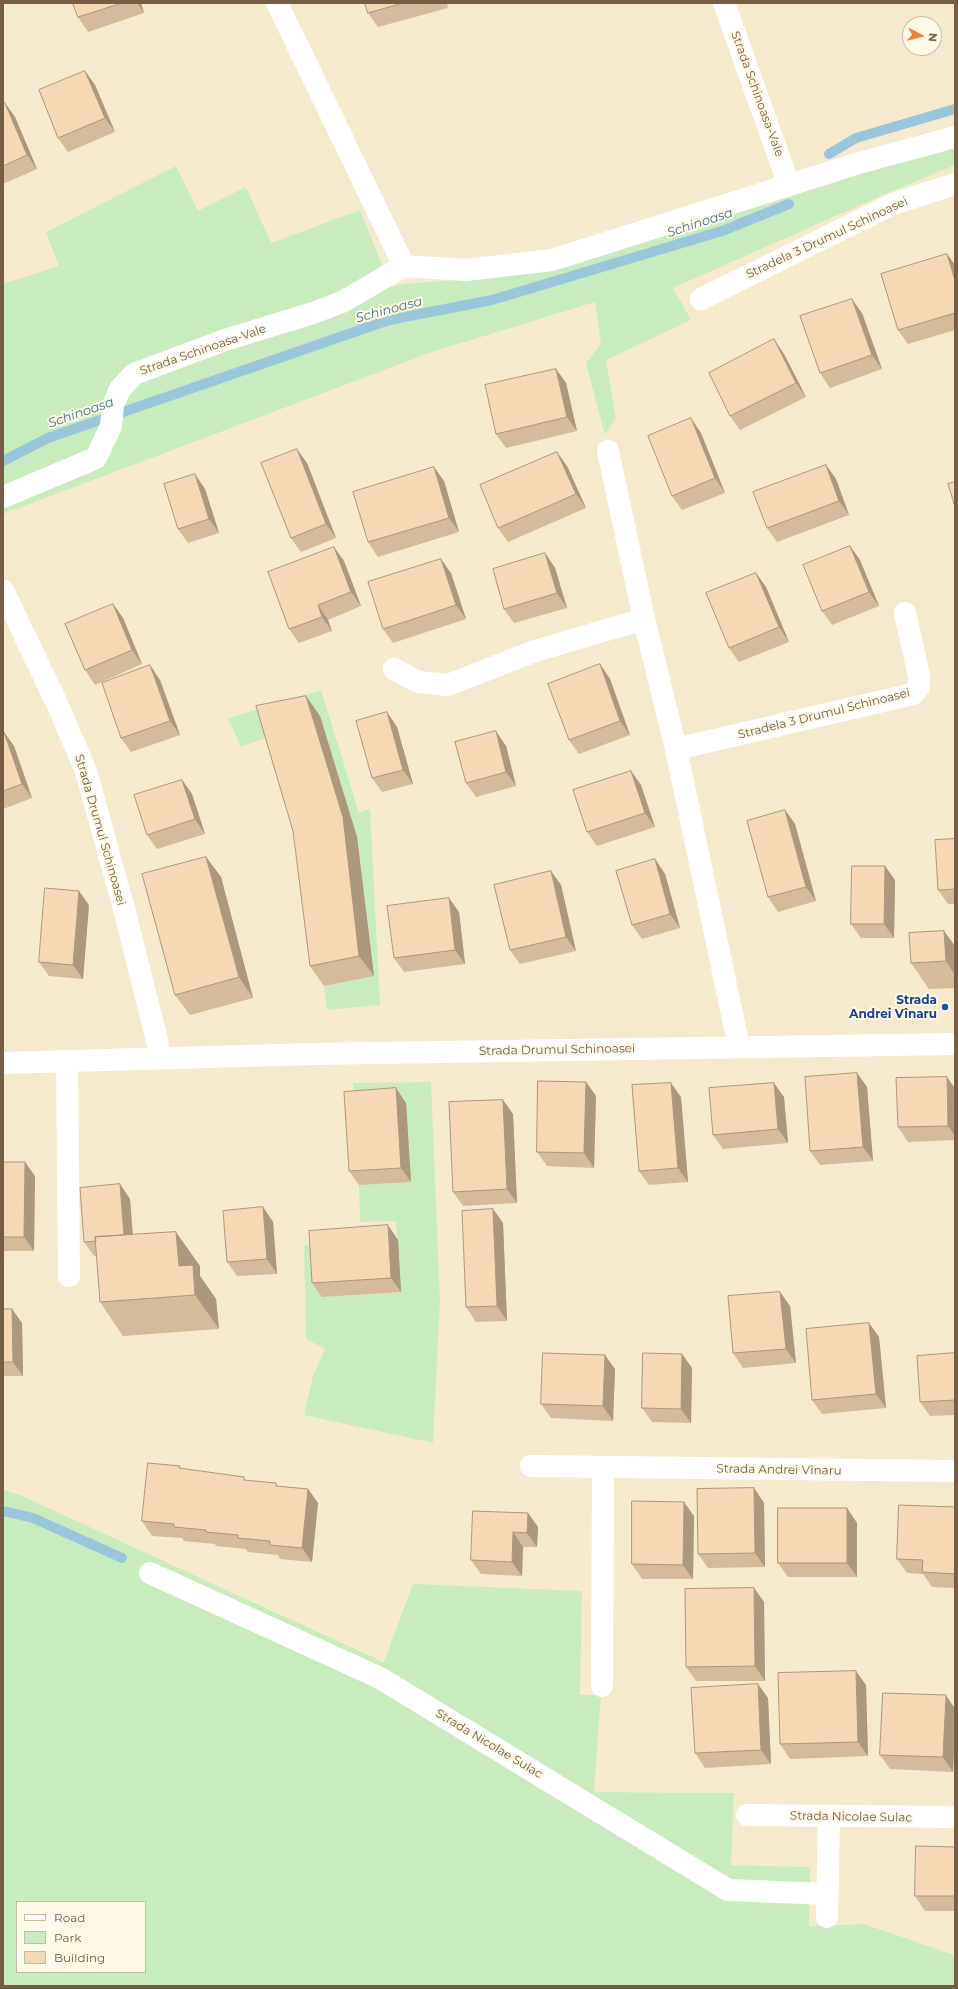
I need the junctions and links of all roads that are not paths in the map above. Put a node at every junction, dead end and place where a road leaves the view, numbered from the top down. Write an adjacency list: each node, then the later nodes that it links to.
1 (277, 3): 6 (street)
2 (724, 3): 5 (street, Strada Schinoasa-Vale)
3 (955, 137): 5 (street)
4 (955, 184): 7 (street, Stradela 3 Drumul Schinoasei)
5 (790, 185): 6 (street)
6 (404, 266): 9 (street, Strada Schinoasa-Vale)
7 (701, 299)
8 (608, 451): 12 (street)
9 (3, 497)
10 (3, 590): 17 (street, Strada Drumul Schinoasei)
11 (906, 613): 14 (street, Stradela 3 Drumul Schinoasei)
12 (644, 618): 13 (street); 14 (street)
13 (394, 669)
14 (676, 749): 16 (street)
15 (955, 1044): 16 (street, Strada Drumul Schinoasei)
16 (739, 1047): 17 (street, Strada Drumul Schinoasei)
17 (160, 1058): 18 (street, Strada Drumul Schinoasei)
18 (68, 1061): 19 (street, Strada Drumul Schinoasei); 20 (street)
19 (3, 1062)
20 (69, 1276)
21 (531, 1466): 22 (street, Strada Andrei Vînaru)
22 (603, 1468): 23 (street, Strada Andrei Vînaru); 25 (street)
23 (955, 1471)
24 (150, 1573): 29 (street, Strada Nicolae Sulac)
25 (602, 1686)
26 (747, 1815): 27 (street, Strada Nicolae Sulac)
27 (829, 1817): 28 (street, Strada Nicolae Sulac); 29 (street)
28 (955, 1817)
29 (827, 1894): 30 (street)
30 (827, 1917)

